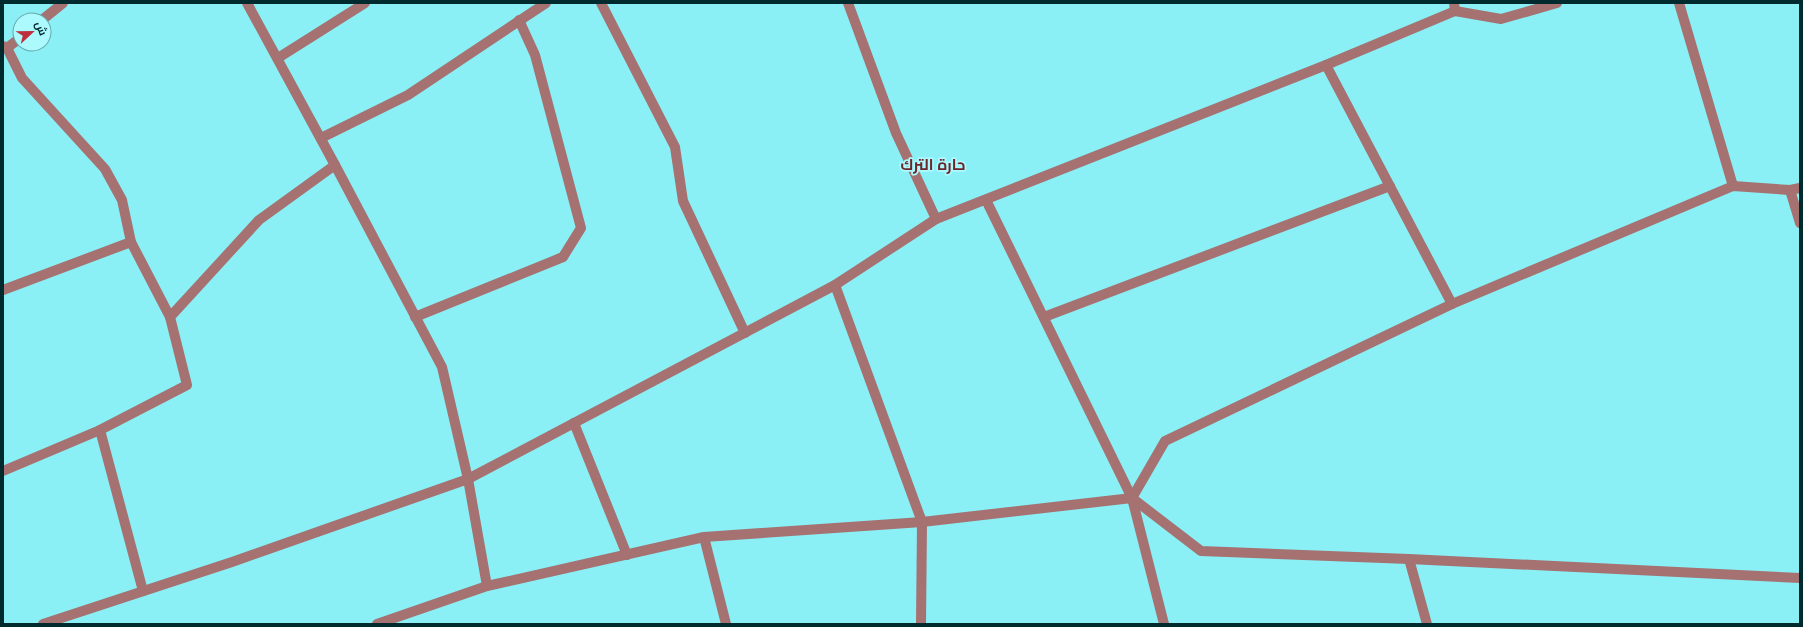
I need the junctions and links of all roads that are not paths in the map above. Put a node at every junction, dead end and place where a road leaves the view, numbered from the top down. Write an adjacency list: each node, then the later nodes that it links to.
1 (64, 3): 10 (street)
2 (247, 3): 13 (street)
3 (366, 3): 13 (street)
4 (546, 3): 11 (street)
5 (601, 3): 30 (street)
6 (848, 3): 21 (street)
7 (1558, 3): 9 (street)
8 (1679, 3): 18 (street)
9 (1454, 7): 14 (street)
10 (52, 12)
11 (519, 20): 15 (street); 28 (street)
12 (5, 47): 23 (street)
13 (278, 58): 15 (street)
14 (1326, 65): 17 (street); 20 (street)
15 (321, 138): 16 (street)
16 (336, 165): 27 (street); 28 (street)
17 (1390, 186): 26 (street); 29 (street)
18 (1733, 186): 19 (street); 26 (street)
19 (1795, 189): 22 (street)
20 (986, 200): 21 (street); 29 (street)
21 (936, 219): 24 (street)
22 (1800, 223)
23 (131, 242): 25 (street); 27 (street)
24 (835, 285): 30 (street); 36 (street)
25 (3, 290)
26 (1452, 304): 35 (street)
27 (170, 317): 32 (street)
28 (415, 317): 34 (street)
29 (1044, 317): 35 (street)
30 (745, 333): 31 (street)
31 (574, 423): 34 (street); 38 (street)
32 (100, 430): 33 (street); 42 (street)
33 (3, 471)
34 (468, 479): 41 (street); 42 (street)
35 (1132, 498): 36 (street); 39 (street); 47 (street)
36 (922, 522): 37 (street); 46 (street)
37 (704, 537): 38 (street); 45 (street)
38 (627, 555): 41 (street)
39 (1409, 559): 40 (street); 48 (street)
40 (1800, 578)
41 (487, 586): 44 (street)
42 (143, 591): 43 (street)
43 (43, 624)
44 (377, 624)
45 (726, 624)
46 (921, 624)
47 (1164, 624)
48 (1427, 624)

